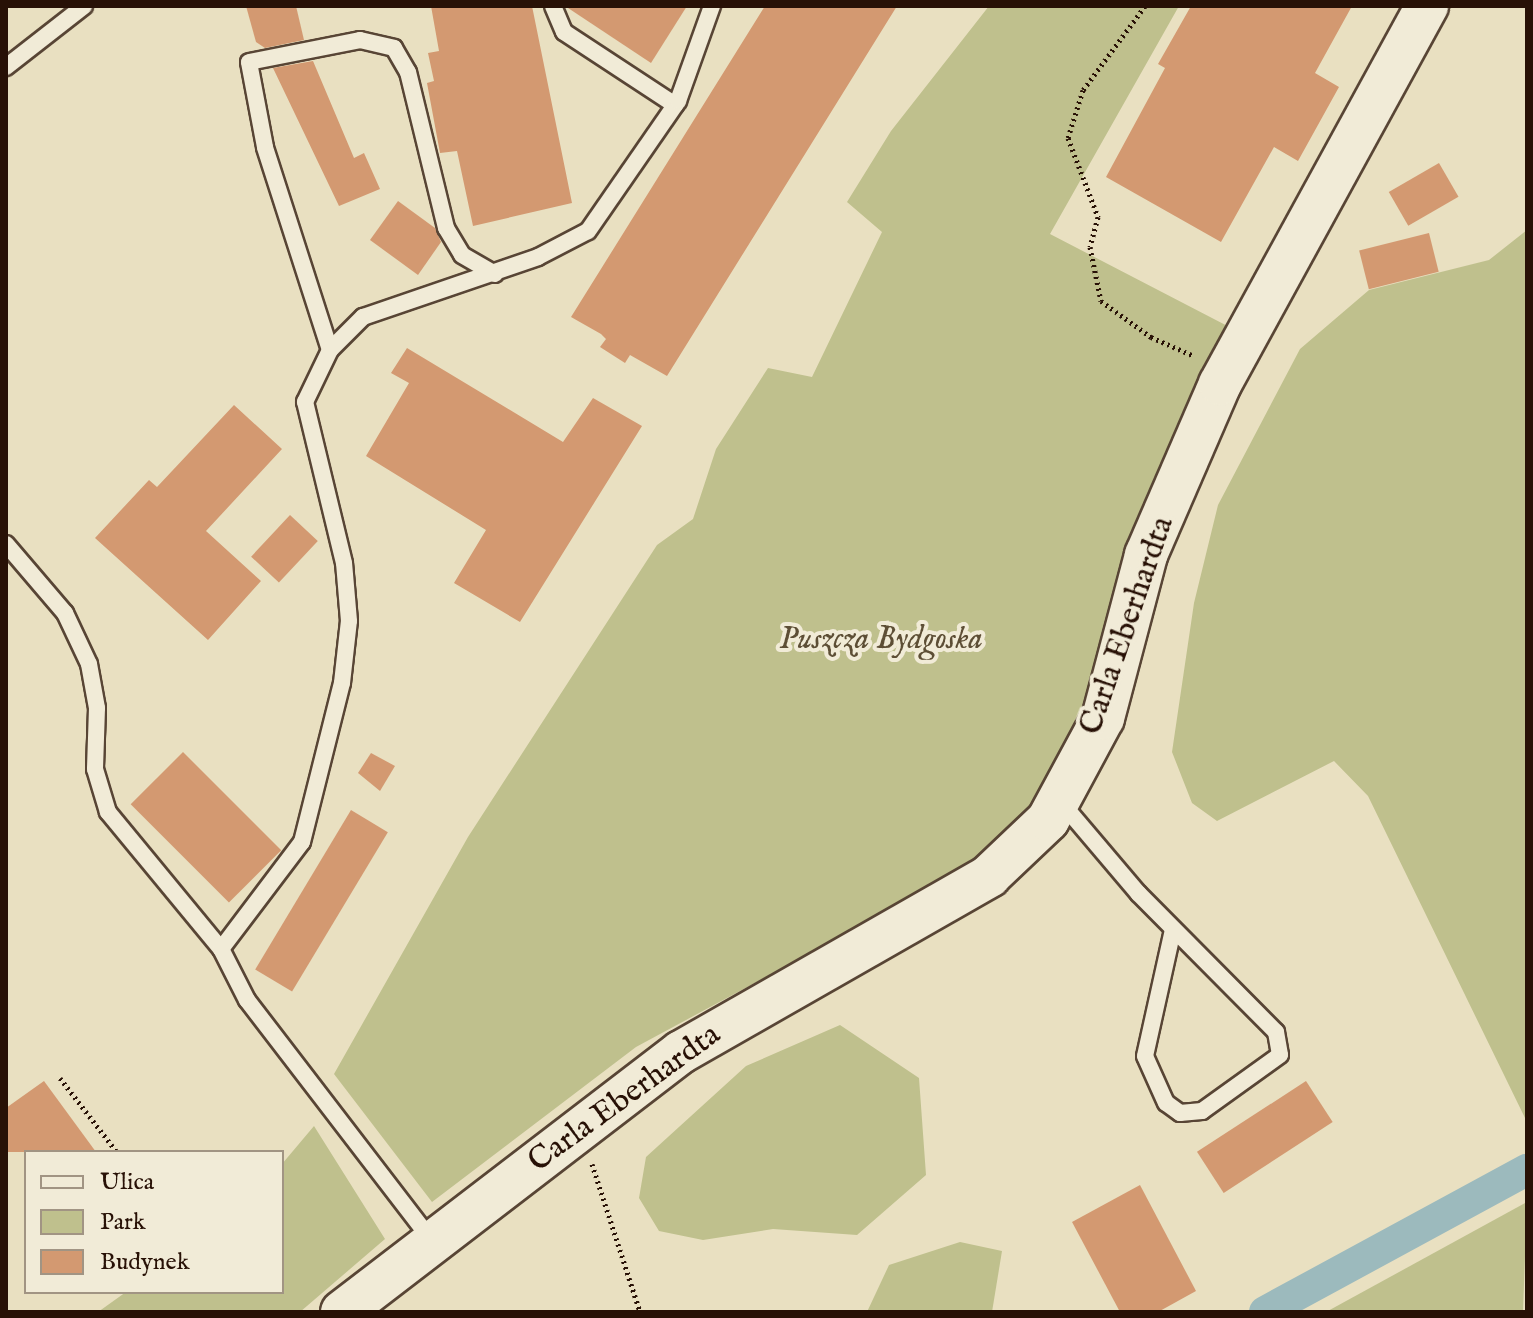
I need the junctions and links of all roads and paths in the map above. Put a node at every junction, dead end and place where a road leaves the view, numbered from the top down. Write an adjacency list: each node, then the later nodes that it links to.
1 (84, 6): 6 (lane)
2 (553, 6): 7 (lane)
3 (712, 6): 7 (lane)
4 (1145, 6): 10 (path)
5 (1427, 6): 10 (street, Carla Eberhardta)
6 (10, 56)
7 (675, 105): 8 (lane)
8 (495, 274): 9 (lane); 9 (lane)
9 (330, 350): 14 (lane)
10 (1227, 372): 12 (street, Carla Eberhardta)
11 (6, 544): 14 (lane)
12 (1058, 800): 13 (lane); 16 (street, Carla Eberhardta)
13 (1173, 930): 13 (lane)
14 (221, 949): 18 (lane)
15 (60, 1078): 17 (path)
16 (581, 1129): 18 (street, Carla Eberhardta); 20 (path)
17 (115, 1150)
18 (432, 1241): 19 (street, Carla Eberhardta)
19 (342, 1312)
20 (640, 1312)

